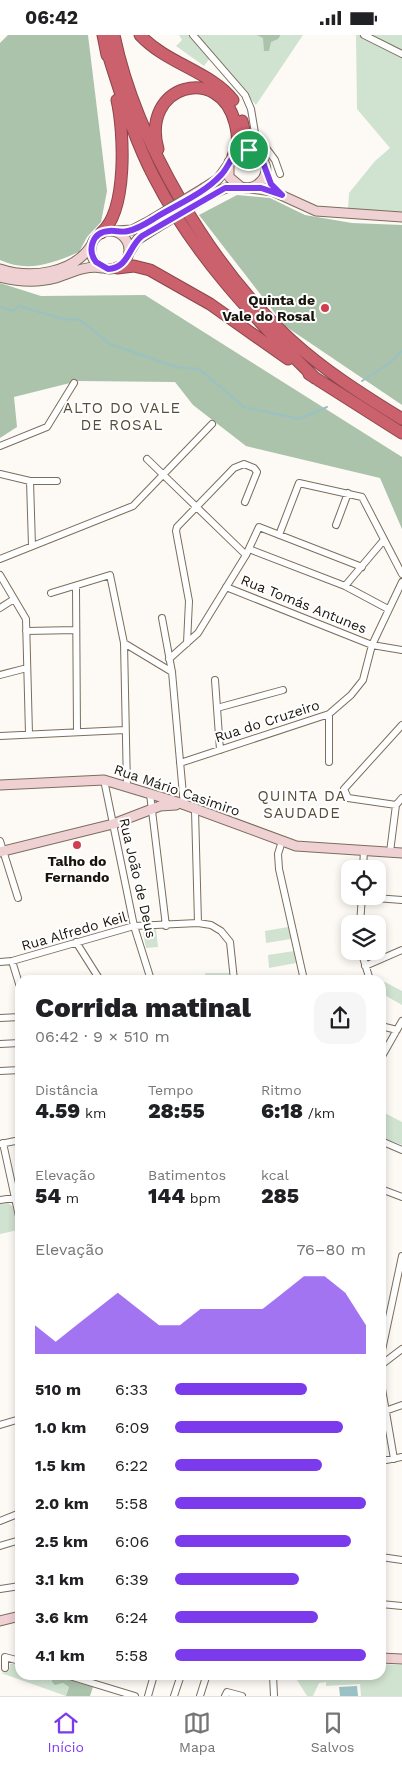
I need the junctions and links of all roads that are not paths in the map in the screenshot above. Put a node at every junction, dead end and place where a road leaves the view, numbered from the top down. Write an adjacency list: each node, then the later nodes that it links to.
1 (104, 35): 6 (highway)
2 (114, 35): 12 (highway)
3 (140, 35): 8 (highway)
4 (193, 35): 11 (street)
5 (364, 35): 7 (street)
6 (106, 48): 20 (highway); 26 (highway)
7 (402, 54)
8 (259, 155): 9 (main road); 10 (main road)
9 (231, 159): 12 (highway); 13 (main road); 15 (main road)
10 (266, 171): 14 (main road); 16 (main road)
11 (280, 174)
12 (169, 179): 28 (highway)
13 (241, 187): 14 (main road); 15 (main road)
14 (251, 188): 16 (main road)
15 (207, 192): 18 (main road, bridge)
16 (282, 195): 17 (main road)
17 (402, 217)
18 (153, 224): 19 (main road); 22 (main road)
19 (115, 231): 20 (main road); 22 (main road)
20 (102, 233): 21 (main road)
21 (92, 244): 23 (main road); 24 (main road)
22 (129, 253): 23 (main road)
23 (112, 268): 25 (main road); 26 (highway)
24 (0, 269)
25 (0, 277)
26 (315, 378): 30 (highway)
27 (74, 383): 31 (street)
28 (402, 419)
29 (212, 424): 34 (street)
30 (402, 433)
31 (0, 446)
32 (147, 459): 34 (street)
33 (0, 474): 35 (street)
34 (163, 474): 39 (street); 43 (street)
35 (30, 481): 36 (street); 43 (street)
36 (57, 481)
37 (348, 493): 40 (street); 41 (street); 42 (street)
38 (245, 502): 39 (street)
39 (196, 507): 44 (street); 61 (street)
40 (336, 525)
41 (280, 535): 44 (street); 46 (street)
42 (383, 541): 46 (street); 47 (street)
43 (32, 546): 45 (street)
44 (247, 552): 50 (street); 52 (street)
45 (0, 559)
46 (362, 567): 50 (street)
47 (402, 573)
48 (0, 575): 54 (street)
49 (402, 582): 56 (street, Rua do Cruzeiro)
50 (345, 586): 56 (street)
51 (76, 587): 53 (street); 58 (street); 60 (street)
52 (226, 587): 61 (street); 62 (street, Rua Tomás Antunes)
53 (50, 593)
54 (14, 599): 55 (street); 59 (street)
55 (0, 608)
56 (388, 609): 62 (street, Rua do Cruzeiro)
57 (162, 618): 64 (street)
58 (76, 630): 59 (street); 74 (street)
59 (26, 631): 65 (street)
60 (124, 643): 66 (street); 73 (street)
61 (186, 643): 64 (street)
62 (372, 645): 63 (street, Rua Tomás Antunes); 71 (street, Rua do Cruzeiro)
63 (402, 650)
64 (169, 659): 66 (street)
65 (27, 668): 67 (street); 75 (street)
66 (172, 672): 79 (street)
67 (0, 675)
68 (215, 680): 70 (street)
69 (284, 690): 70 (street)
70 (217, 708): 77 (street)
71 (329, 714): 77 (street, Rua do Cruzeiro); 78 (street)
72 (402, 725): 85 (street)
73 (125, 730): 74 (street); 82 (street)
74 (77, 732): 75 (street)
75 (29, 733): 76 (street)
76 (0, 736)
77 (220, 749): 79 (street, Rua do Cruzeiro)
78 (329, 762)
79 (180, 763): 86 (street)
80 (104, 780): 81 (main road, Rua Mário Casimiro); 82 (main road, Rua Mário Casimiro); 89 (street, Rua João de Deus)
81 (0, 785)
82 (128, 787): 83 (main road, Rua Mário Casimiro)
83 (150, 794): 86 (main road, Rua Mário Casimiro); 87 (street)
84 (402, 798): 85 (street)
85 (396, 805): 94 (street)
86 (184, 806): 87 (main road); 88 (main road, Rua Mário Casimiro)
87 (151, 809): 89 (main road); 102 (street)
88 (195, 810): 91 (main road, Rua Mário Casimiro); 100 (street)
89 (113, 824): 92 (main road); 101 (street, Rua João de Deus)
90 (0, 841): 92 (street)
91 (282, 841): 93 (main road, Rua Mário Casimiro); 113 (street)
92 (2, 851): 97 (street)
93 (364, 851): 94 (main road, Rua Mário Casimiro); 96 (street)
94 (390, 852): 95 (main road, Rua Mário Casimiro)
95 (402, 853)
96 (364, 860)
97 (18, 898)
98 (386, 899): 99 (street)
99 (402, 900)
100 (198, 923): 102 (street, Rua Alfredo Keil); 112 (street, Rua Alfredo Keil)
101 (134, 926): 102 (street, Rua Alfredo Keil); 103 (street, Rua Alfredo Keil); 111 (street, Rua João de Deus)
102 (166, 926)
103 (76, 942): 106 (street, Rua Alfredo Keil); 110 (street)
104 (402, 950): 108 (street)
105 (363, 960): 108 (street)
106 (12, 961): 107 (street, Rua Alfredo Keil); 109 (street)
107 (0, 962)
108 (365, 966): 114 (street)
109 (16, 975)
110 (97, 975)
111 (149, 975)
112 (233, 975)
113 (303, 975)
114 (368, 975)
115 (15, 1017): 116 (street)
116 (0, 1018)
117 (402, 1021): 119 (street)
118 (386, 1027): 119 (street)
119 (397, 1030): 122 (street)
120 (15, 1043): 121 (street)
121 (0, 1044)
122 (386, 1049)
123 (15, 1070): 124 (street)
124 (0, 1071)
125 (15, 1141): 126 (street)
126 (1, 1143): 129 (street)
127 (386, 1143): 128 (street)
128 (402, 1150)
129 (15, 1187)
130 (386, 1191): 131 (street)
131 (402, 1197)
132 (15, 1198): 133 (street)
133 (0, 1200)
134 (402, 1256): 135 (street)
135 (386, 1331)
136 (402, 1349): 137 (street)
137 (386, 1361)
138 (402, 1405): 139 (street)
139 (386, 1411)
140 (386, 1416): 144 (street)
141 (15, 1420): 142 (street)
142 (0, 1425)
143 (402, 1457): 144 (street)
144 (394, 1459): 145 (street)
145 (386, 1460)
146 (15, 1515): 147 (street)
147 (0, 1521)
148 (15, 1541): 149 (street)
149 (0, 1546)
150 (386, 1558): 151 (street)
151 (402, 1561)
152 (15, 1587): 153 (street)
153 (0, 1589)
154 (386, 1604): 155 (street)
155 (402, 1606)
156 (15, 1617): 157 (main road)
157 (0, 1621)
158 (386, 1658): 159 (main road)
159 (402, 1659)
160 (15, 1660): 161 (street)
161 (5, 1668)
162 (82, 1680): 167 (street)
163 (153, 1680): 168 (street)
164 (179, 1680): 169 (street)
165 (205, 1680): 170 (street)
166 (273, 1680): 173 (street)
167 (135, 1696)
168 (148, 1696)
169 (174, 1696)
170 (200, 1696)
171 (225, 1696): 172 (street)
172 (242, 1696)
173 (274, 1696)

